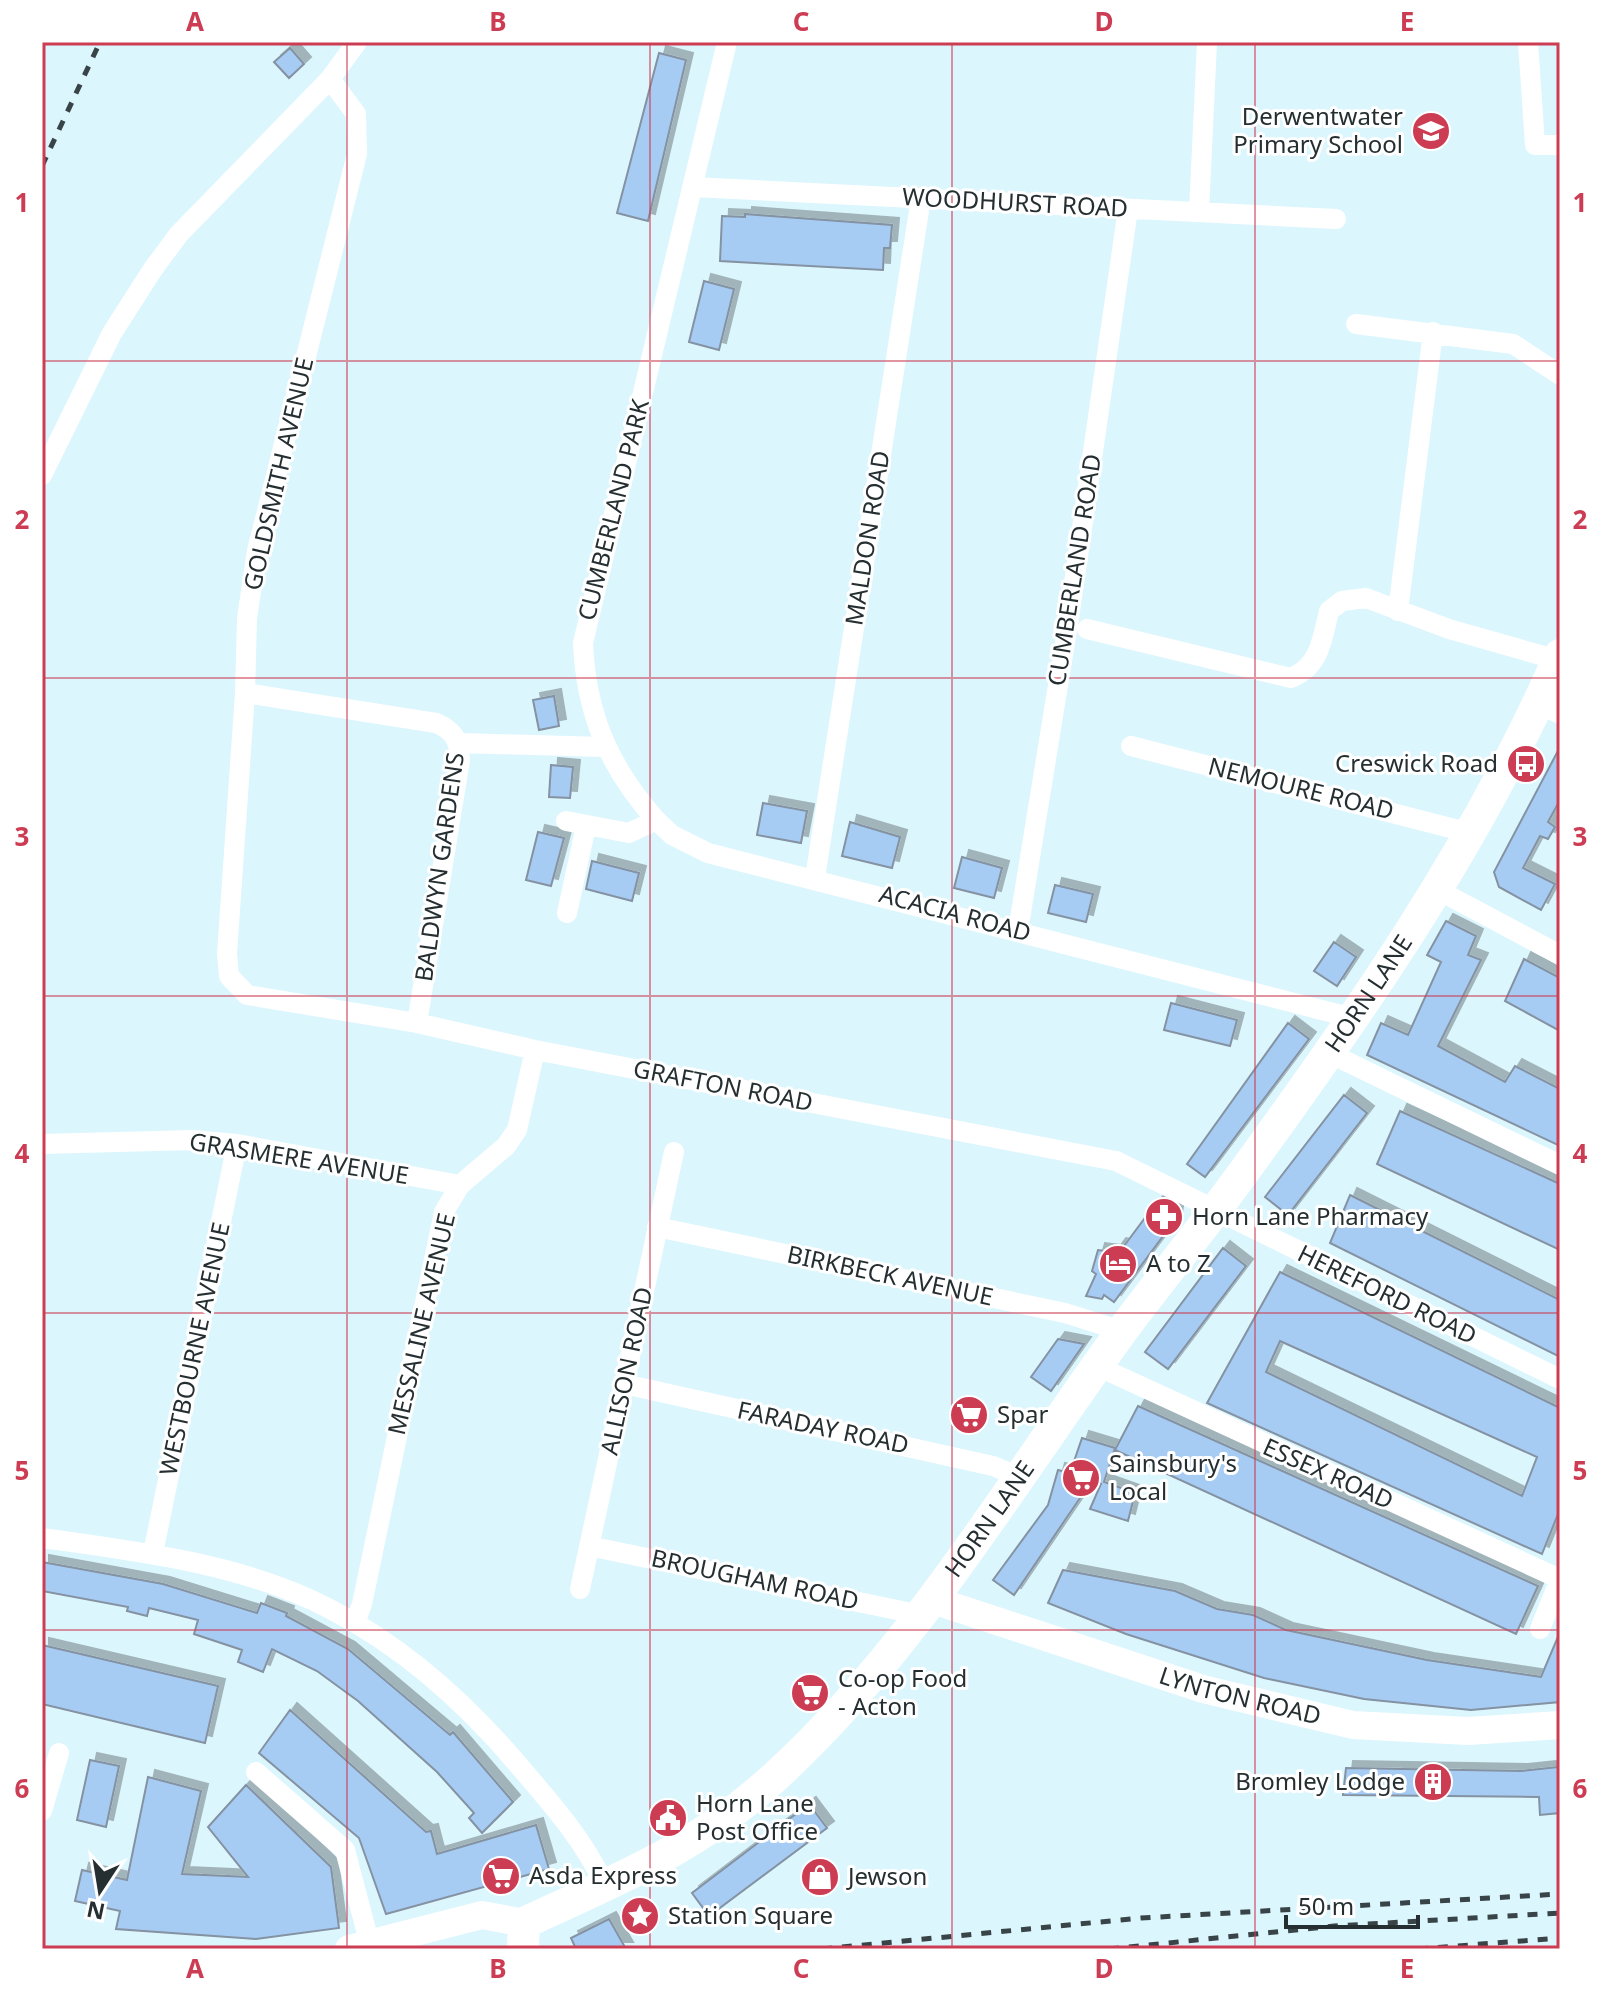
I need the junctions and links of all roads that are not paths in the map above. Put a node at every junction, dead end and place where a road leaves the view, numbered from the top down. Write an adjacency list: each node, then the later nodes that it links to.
1 (357, 42): 5 (street)
2 (727, 42): 7 (street, CUMBERLAND PARK)
3 (1207, 42): 10 (street)
4 (1528, 42): 6 (street)
5 (330, 79): 15 (street); 19 (street, GOLDSMITH AVENUE)
6 (1560, 145)
7 (693, 187): 8 (street, WOODHURST ROAD); 23 (street, CUMBERLAND PARK)
8 (921, 198): 9 (street, WOODHURST ROAD); 28 (street, MALDON ROAD)
9 (1128, 209): 10 (street, WOODHURST ROAD); 31 (street, CUMBERLAND ROAD)
10 (1199, 212): 11 (street, WOODHURST ROAD)
11 (1336, 219)
12 (1356, 324): 13 (street)
13 (1433, 332): 14 (street); 16 (street)
14 (1560, 375)
15 (42, 475)
16 (1398, 611): 17 (street); 18 (street)
17 (1087, 629)
18 (1559, 658): 20 (main road, HORN LANE)
19 (245, 693): 21 (street, BALDWYN GARDENS); 33 (street, GOLDSMITH AVENUE)
20 (1549, 709): 27 (main road, HORN LANE)
21 (459, 743): 23 (street); 35 (street, BALDWYN GARDENS)
22 (1131, 746): 27 (street, NEMOURE ROAD)
23 (604, 747): 24 (street, CUMBERLAND PARK)
24 (656, 820): 26 (street); 28 (street, ACACIA ROAD)
25 (566, 821): 26 (street)
26 (586, 826): 30 (street)
27 (1470, 833): 29 (main road, HORN LANE)
28 (815, 878): 31 (street, ACACIA ROAD)
29 (1438, 890): 32 (street); 34 (main road, HORN LANE)
30 (567, 913)
31 (1018, 931): 34 (street, ACACIA ROAD)
32 (1560, 955)
33 (229, 976): 35 (street, GRAFTON ROAD)
34 (1353, 1018): 37 (main road, HORN LANE)
35 (417, 1023): 36 (street, GRAFTON ROAD)
36 (535, 1050): 42 (street, MESSALINE AVENUE); 43 (street, GRAFTON ROAD)
37 (1329, 1053): 41 (street); 43 (main road, HORN LANE)
38 (42, 1144): 39 (street, GRASMERE AVENUE)
39 (237, 1144): 42 (street, GRASMERE AVENUE); 52 (street, WESTBOURNE AVENUE)
40 (674, 1152): 44 (street, ALLISON ROAD)
41 (1560, 1165)
42 (460, 1185): 56 (street, MESSALINE AVENUE)
43 (1215, 1210): 45 (main road, HORN LANE); 47 (street, HEREFORD ROAD)
44 (657, 1227): 45 (street, BIRKBECK AVENUE); 48 (street, ALLISON ROAD)
45 (1122, 1331): 46 (main road, HORN LANE)
46 (1097, 1366): 49 (main road, HORN LANE); 53 (street, ESSEX ROAD)
47 (1560, 1379)
48 (624, 1384): 49 (street, FARADAY ROAD); 51 (street, ALLISON ROAD)
49 (1020, 1477): 55 (main road, HORN LANE)
50 (42, 1538): 52 (street)
51 (589, 1546): 54 (street, ALLISON ROAD); 55 (street, BROUGHAM ROAD)
52 (153, 1553): 56 (street)
53 (1560, 1579): 57 (street)
54 (580, 1589)
55 (927, 1608): 58 (street, LYNTON ROAD); 62 (main road, HORN LANE)
56 (355, 1623): 62 (street)
57 (1540, 1629)
58 (1560, 1725)
59 (59, 1753): 61 (street)
60 (256, 1772): 64 (street)
61 (42, 1811)
62 (605, 1885): 63 (main road, HORN LANE)
63 (524, 1936): 64 (street)
64 (359, 1947)

